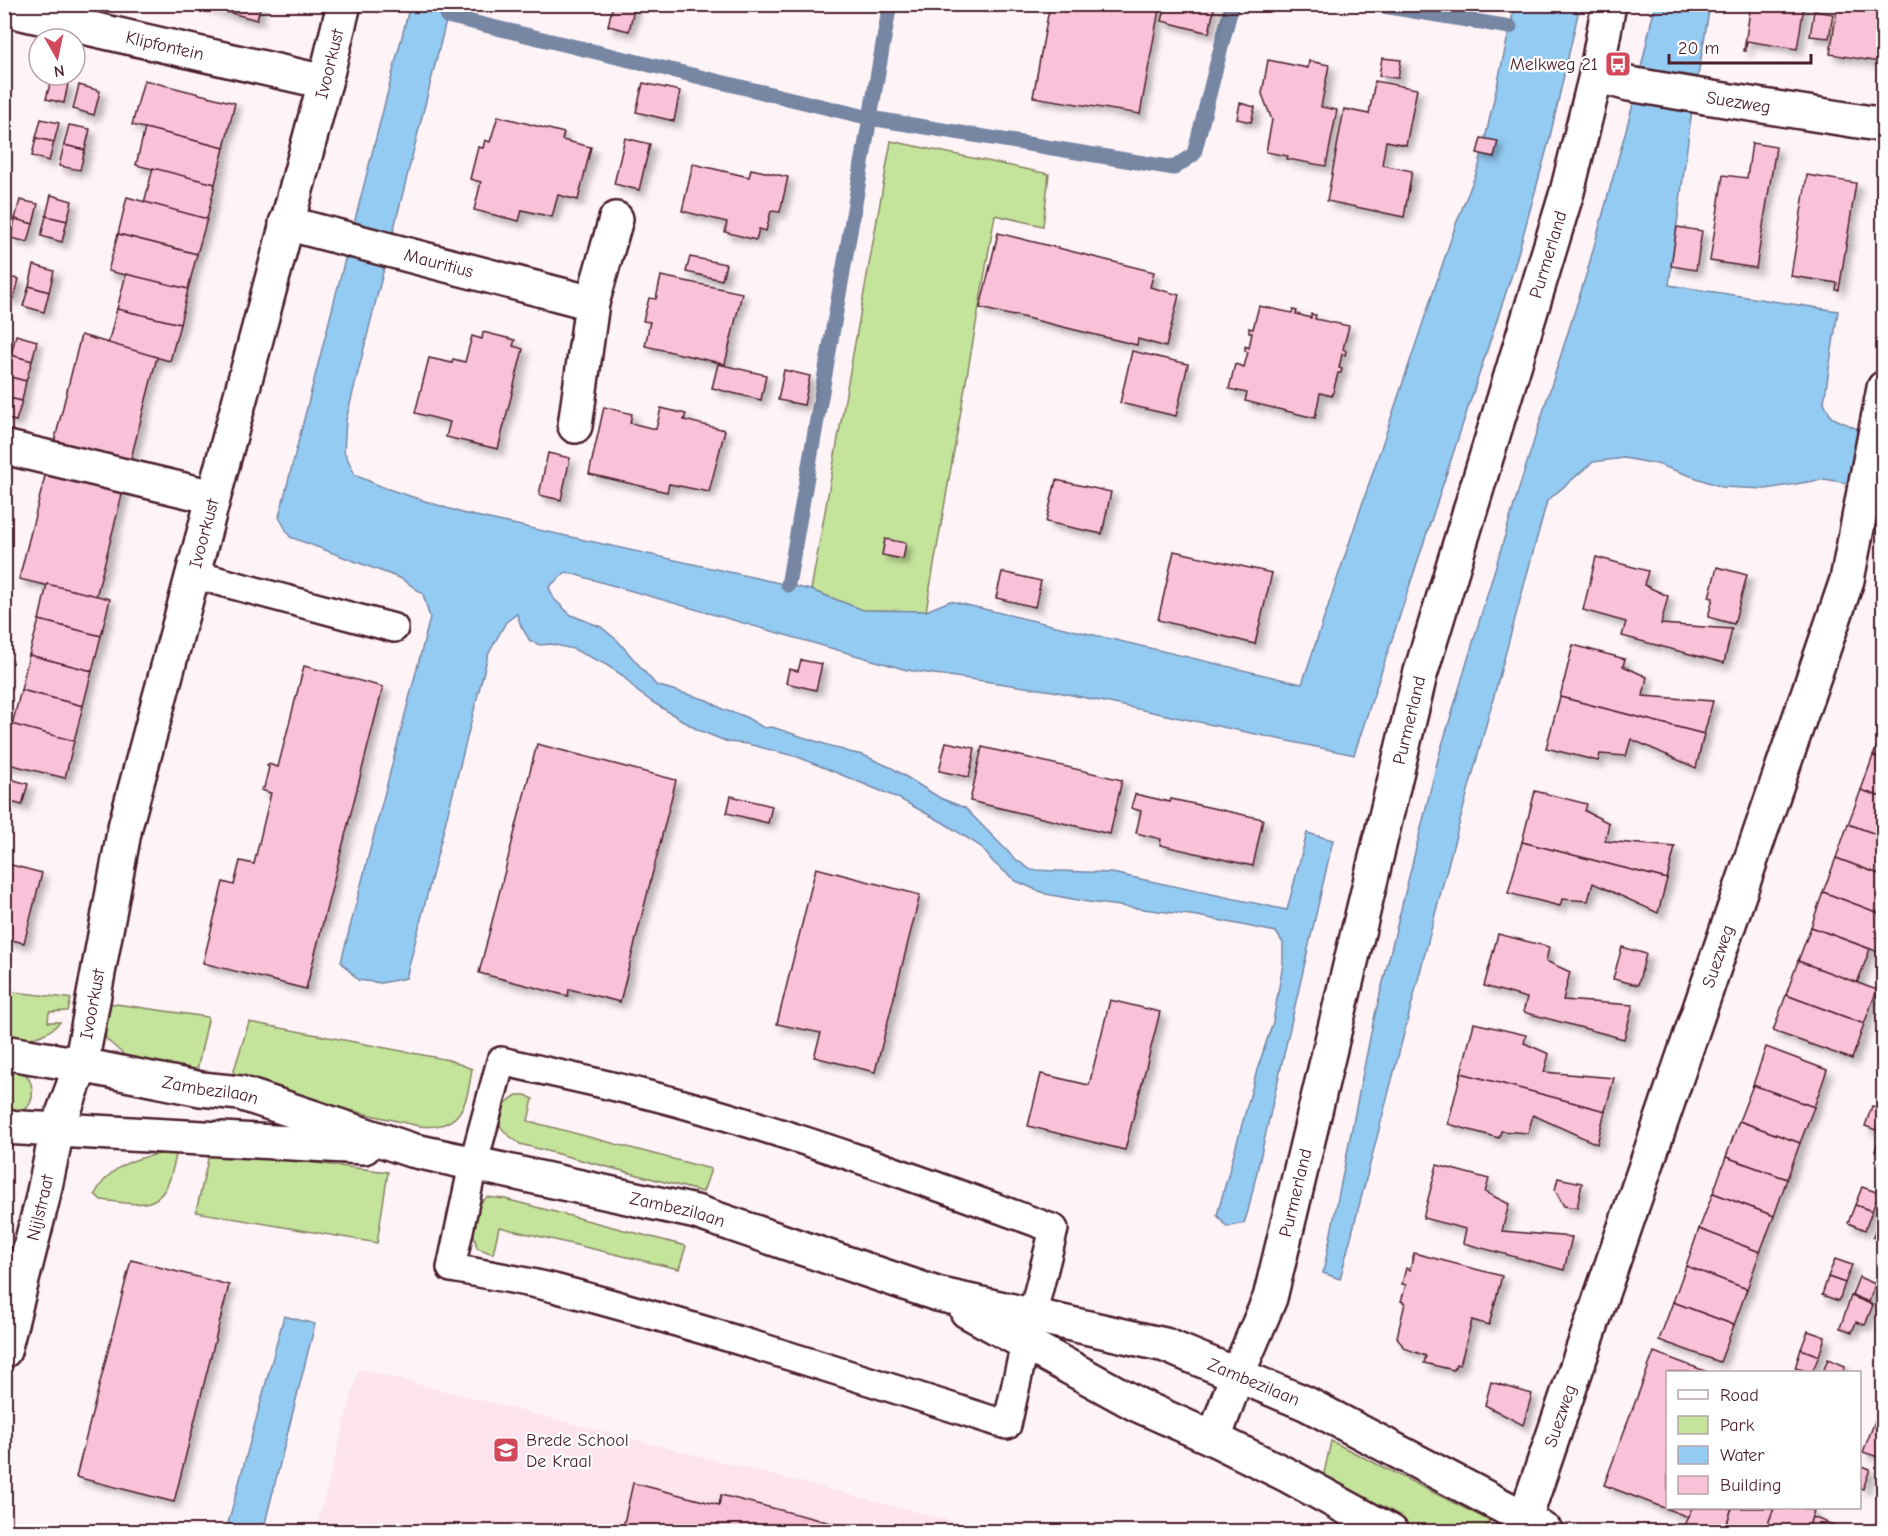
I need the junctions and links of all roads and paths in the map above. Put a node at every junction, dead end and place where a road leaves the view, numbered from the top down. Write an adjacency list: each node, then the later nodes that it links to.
1 (344, 4): 5 (street, Ivoorkust)
2 (1609, 4): 4 (street, Purmerland)
3 (4, 9): 5 (street, Klipfontein)
4 (1596, 75): 6 (street, Suezweg); 24 (street, Purmerland)
5 (325, 82): 8 (street, Ivoorkust)
6 (1884, 125)
7 (616, 219): 9 (street)
8 (286, 223): 9 (street, Mauritius); 13 (street, Ivoorkust)
9 (592, 303): 11 (street)
10 (1881, 402): 26 (street, Suezweg)
11 (575, 426)
12 (4, 447): 13 (street)
13 (213, 497): 14 (street, Ivoorkust)
14 (192, 574): 15 (lane); 17 (street, Ivoorkust)
15 (394, 628)
16 (4, 1052): 17 (street, Zambezilaan)
17 (81, 1065): 19 (street, Nijlstraat); 20 (street, Zambezilaan)
18 (4, 1127): 19 (street, Zambezilaan)
19 (57, 1130): 20 (street, Zambezilaan); 23 (street, Nijlstraat)
20 (411, 1150): 21 (street, Zambezilaan)
21 (473, 1165): 22 (street, Zambezilaan); 22 (lane); 22 (lane)
22 (1029, 1330): 24 (street, Zambezilaan); 25 (street, Zambezilaan)
23 (4, 1351)
24 (1237, 1375): 25 (street, Purmerland); 26 (street, Zambezilaan)
25 (1214, 1439): 27 (street, Zambezilaan)
26 (1531, 1527)
27 (1391, 1532)

